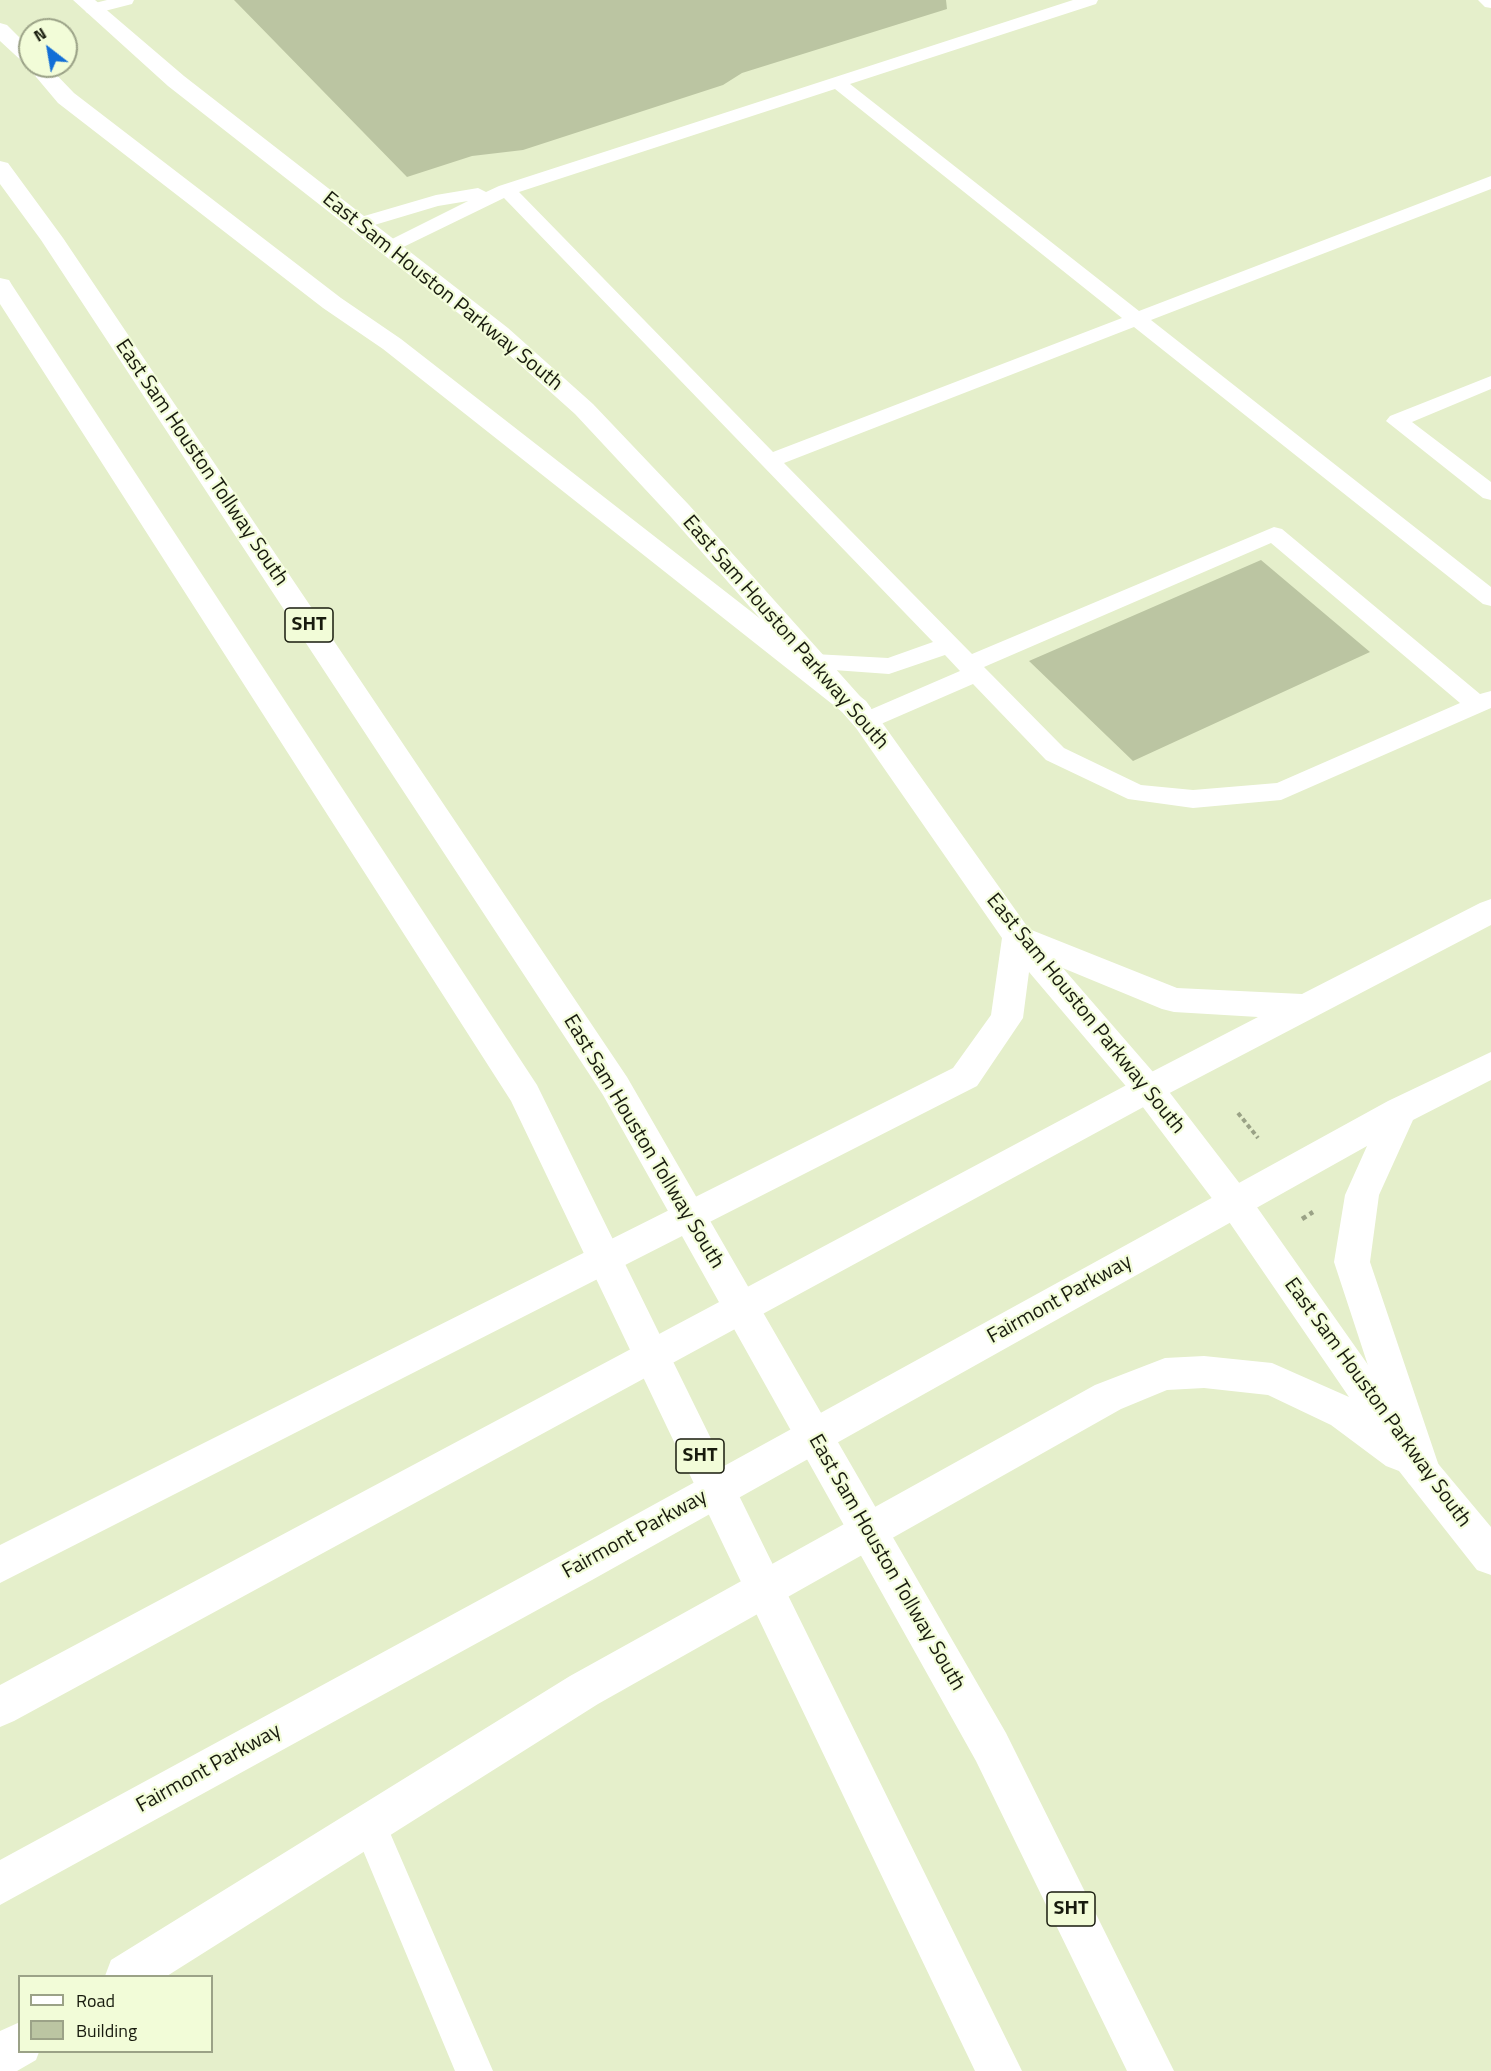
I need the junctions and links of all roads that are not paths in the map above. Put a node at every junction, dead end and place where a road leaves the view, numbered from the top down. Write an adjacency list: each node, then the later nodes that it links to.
1 (126, 0): 5 (lane)
2 (1090, 0): 9 (lane)
3 (1486, 0): 4 (lane)
4 (1491, 3)
5 (88, 4): 13 (main road, East Sam Houston Parkway South)
6 (0, 29): 7 (main road)
7 (18, 48)
8 (47, 78): 25 (main road)
9 (837, 82): 12 (lane); 16 (lane)
10 (0, 168): 44 (main road, East Sam Houston Tollway South / SHT)
11 (1491, 182): 16 (lane)
12 (506, 190): 13 (lane); 14 (lane); 18 (lane)
13 (361, 224): 14 (main road, East Sam Houston Parkway South)
14 (391, 247): 22 (main road, East Sam Houston Parkway South)
15 (0, 285): 43 (main road, SHT)
16 (1136, 319): 18 (lane); 20 (lane)
17 (1491, 381): 19 (lane)
18 (770, 461): 21 (lane)
19 (1491, 493)
20 (1491, 599)
21 (949, 645): 22 (lane); 23 (lane)
22 (814, 662): 25 (main road, East Sam Houston Parkway South)
23 (972, 669): 24 (lane); 24 (lane); 25 (lane)
24 (1485, 702)
25 (861, 715): 27 (main road, East Sam Houston Parkway South)
26 (1491, 911): 28 (main road)
27 (1018, 937): 28 (main road); 30 (main road, East Sam Houston Parkway South); 35 (main road)
28 (1308, 1008): 30 (main road)
29 (1491, 1065): 31 (main road, Fairmont Parkway)
30 (1148, 1089): 32 (main road, East Sam Houston Parkway South); 36 (main road)
31 (1400, 1111): 32 (main road, Fairmont Parkway); 33 (main road)
32 (1234, 1203): 33 (main road, East Sam Houston Parkway South); 38 (main road, Fairmont Parkway)
33 (1422, 1472): 34 (main road, East Sam Houston Parkway South); 37 (main road)
34 (1491, 1557)
35 (0, 1564)
36 (0, 1707)
37 (369, 1824): 39 (main road); 42 (lane)
38 (0, 1883)
39 (130, 1975)
40 (18, 2045): 41 (main road)
41 (0, 2056)
42 (474, 2071)
43 (999, 2071)
44 (1151, 2071)

